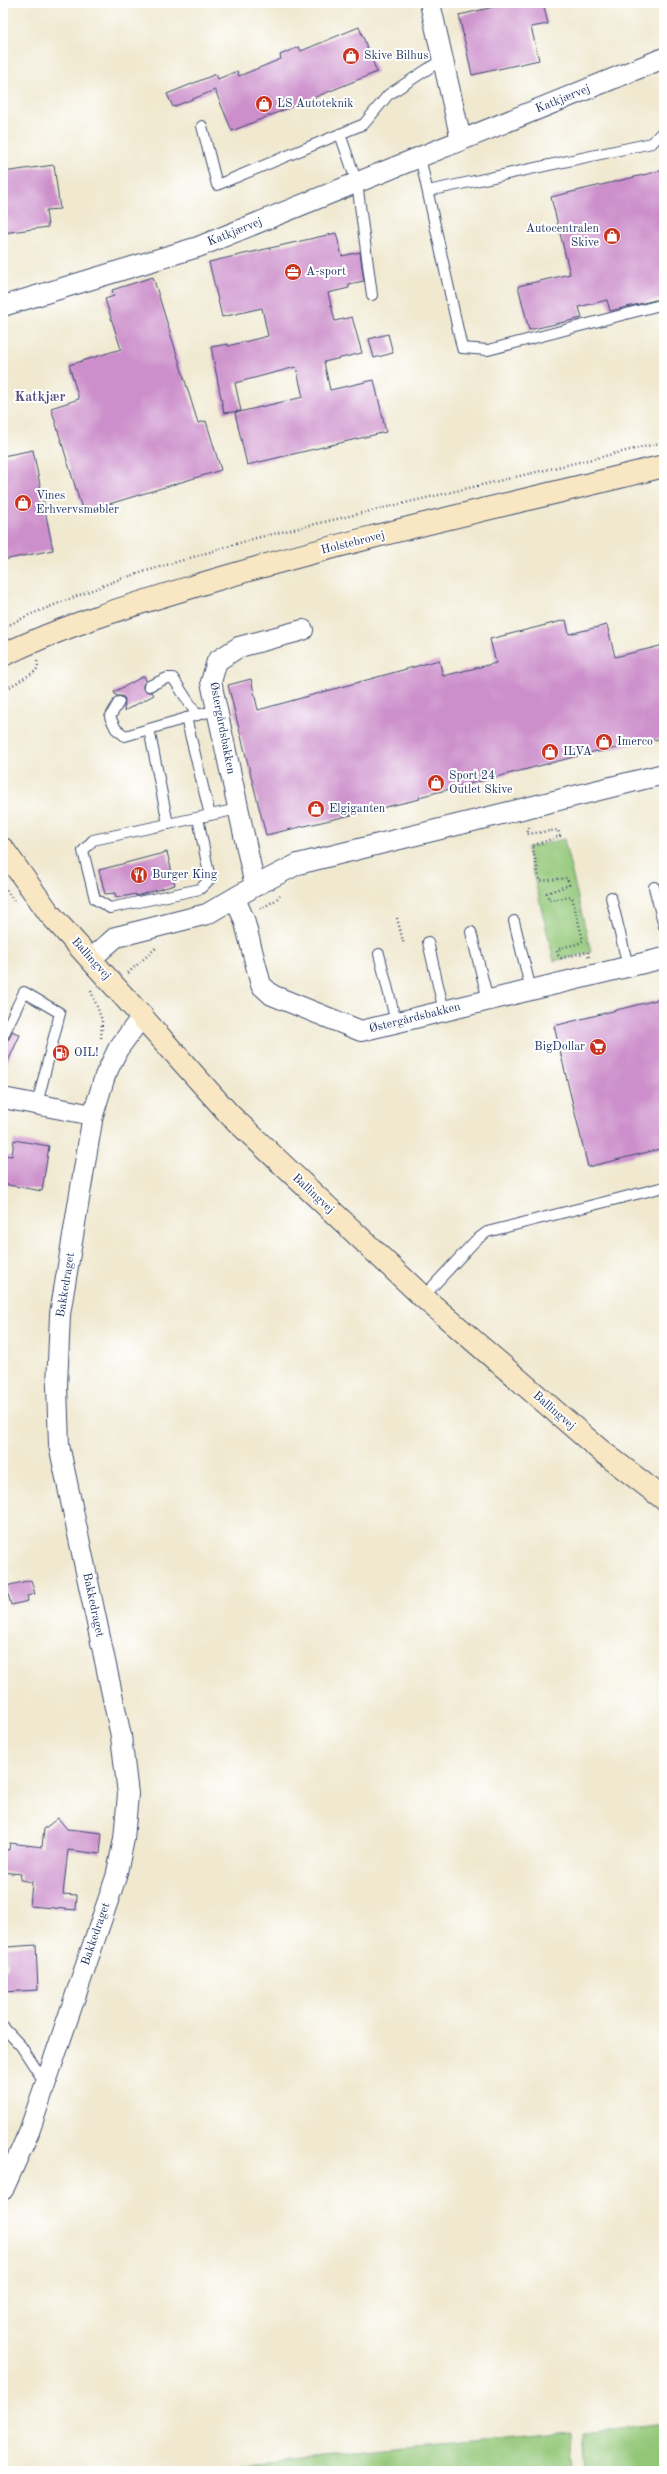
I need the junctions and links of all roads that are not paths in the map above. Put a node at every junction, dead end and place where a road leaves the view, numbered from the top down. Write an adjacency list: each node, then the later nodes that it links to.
1 (430, 3): 3 (street)
2 (664, 58): 7 (street, Katkjærvej)
3 (443, 59): 6 (lane); 7 (street)
4 (202, 126): 6 (lane)
5 (664, 130): 10 (lane)
6 (340, 134): 9 (lane)
7 (461, 140): 8 (street, Katkjærvej)
8 (420, 157): 9 (street, Katkjærvej); 10 (lane)
9 (357, 182): 11 (lane); 13 (street, Katkjærvej)
10 (428, 192): 12 (lane)
11 (372, 295)
12 (664, 304)
13 (3, 306)
14 (664, 466): 16 (main road, Holstebrovej)
15 (303, 630): 21 (street, Østergårdsbakken)
16 (47, 634): 17 (main road, Holstebrovej); 18 (main road, Holstebrovej)
17 (3, 640)
18 (3, 655)
19 (149, 686): 22 (lane)
20 (119, 702): 24 (lane)
21 (217, 710): 22 (lane); 26 (street, Østergårdsbakken)
22 (197, 715): 23 (lane)
23 (186, 718): 24 (lane); 27 (lane)
24 (149, 729): 29 (lane)
25 (664, 774): 31 (street)
26 (238, 809): 27 (lane); 31 (street, Østergårdsbakken)
27 (210, 815): 28 (lane)
28 (198, 818): 29 (lane); 29 (lane)
29 (168, 824)
30 (3, 849): 40 (main road, Ballingvej)
31 (255, 886): 34 (street)
32 (654, 887): 36 (lane)
33 (611, 897): 42 (lane)
34 (235, 899): 40 (street); 47 (street, Østergårdsbakken)
35 (514, 921): 43 (lane)
36 (664, 926)
37 (471, 932): 44 (lane)
38 (428, 942): 45 (lane)
39 (379, 954): 47 (lane)
40 (92, 958): 46 (main road, Ballingvej)
41 (664, 958): 42 (street, Østergårdsbakken)
42 (628, 966): 43 (street, Østergårdsbakken)
43 (531, 990): 44 (street, Østergårdsbakken)
44 (488, 1000): 45 (street, Østergårdsbakken)
45 (444, 1011): 47 (street, Østergårdsbakken)
46 (142, 1015): 51 (street, Bakkedraget); 53 (main road, Ballingvej)
47 (396, 1022)
48 (3, 1036): 50 (lane)
49 (3, 1098): 50 (street)
50 (37, 1104): 51 (street)
51 (93, 1116): 56 (street, Bakkedraget)
52 (664, 1187): 53 (lane)
53 (423, 1297): 54 (main road, Ballingvej)
54 (664, 1499)
55 (3, 2027): 56 (lane)
56 (45, 2083): 57 (street, Bakkedraget)
57 (3, 2190)

